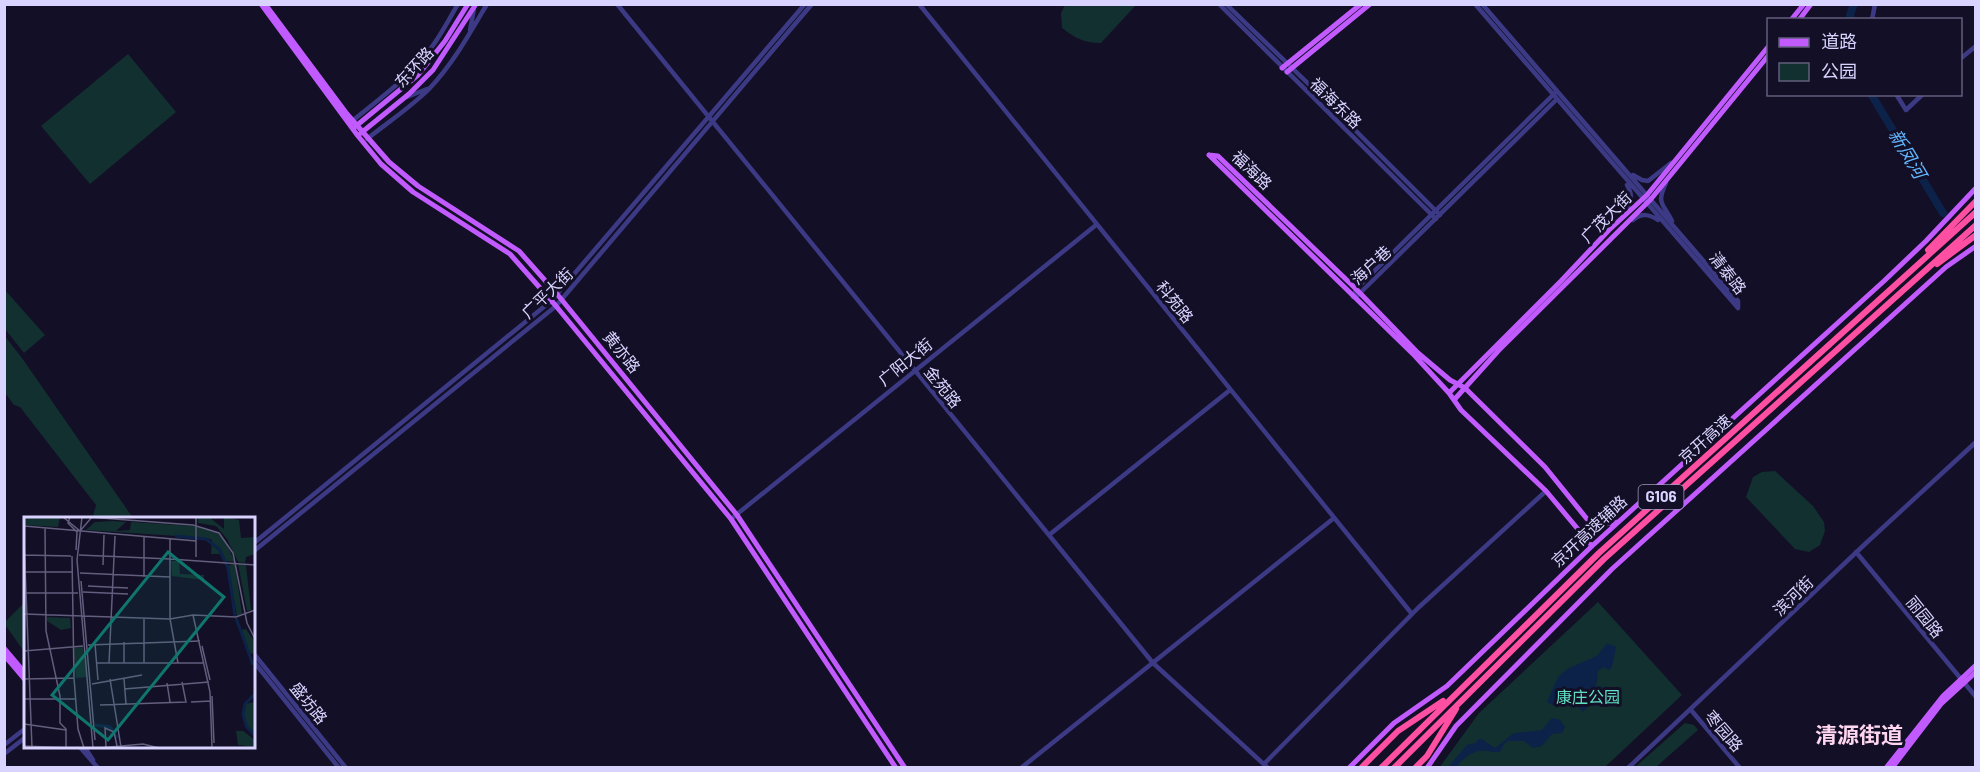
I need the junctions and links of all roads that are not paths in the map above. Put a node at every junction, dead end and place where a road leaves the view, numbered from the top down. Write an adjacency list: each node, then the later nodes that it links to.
1 (263, 4): 34 (main road, 黄亦路)
2 (458, 4): 20 (street)
3 (468, 4): 22 (main road, 东环路)
4 (487, 4): 21 (street)
5 (617, 4): 33 (street, 金苑路)
6 (805, 4): 33 (street, 广平大街)
7 (812, 4): 33 (street, 广平大街)
8 (920, 4): 49 (street, 科苑路)
9 (1219, 4): 27 (street, 福海东路)
10 (1226, 4): 27 (street, 福海东路)
11 (1361, 4): 27 (main road)
12 (1370, 4): 27 (main road)
13 (1475, 4): 29 (street, 清泰路)
14 (1482, 4): 29 (street, 清泰路)
15 (1804, 4): 18 (main road)
16 (1811, 4): 19 (main road)
17 (476, 6): 21 (street); 32 (main road, 东环路)
18 (1793, 18)
19 (1800, 18)
20 (445, 26): 22 (street); 34 (street)
21 (470, 33): 28 (street)
22 (441, 46): 35 (main road, 东环路)
23 (1976, 46): 26 (street)
24 (1767, 48): 38 (main road, 广茂大街)
25 (1767, 57): 41 (main road, 广茂大街)
26 (1962, 57)
27 (1287, 68): 46 (street, 福海东路)
28 (430, 88): 32 (street); 37 (street)
29 (1556, 95): 39 (street, 清泰路); 40 (street, 清泰路); 46 (street, 海户巷)
30 (1897, 96): 31 (street)
31 (1921, 96)
32 (404, 99): 36 (main road, 东环路)
33 (710, 120): 58 (street, 广平大街); 60 (street, 广平大街); 62 (street, 金苑路)
34 (350, 122): 35 (main road, 黄亦路)
35 (355, 128): 36 (main road, 黄亦路)
36 (360, 134): 37 (main road, 黄亦路)
37 (365, 141): 58 (main road, 黄亦路); 61 (main road, 黄亦路)
38 (1675, 159): 40 (street); 43 (main road, 广茂大街)
39 (1620, 172): 43 (street, 清泰路); 48 (street)
40 (1628, 172): 43 (street, 清泰路)
41 (1669, 177): 43 (main road, 广茂大街); 53 (street)
42 (1976, 188): 73 (main road, 京开高速辅路)
43 (1647, 199): 48 (main road, 广茂大街); 50 (street, 清泰路); 52 (main road, 广茂大街); 53 (street, 清泰路)
44 (1976, 201): 47 (highway)
45 (1976, 212): 47 (highway)
46 (1436, 215): 57 (street, 海户巷)
47 (1964, 217): 90 (highway, 京开高速 / G106)
48 (1622, 219): 63 (main road, 广茂大街)
49 (1096, 225): 62 (street, 广阳大街); 65 (street, 科苑路)
50 (1665, 226): 52 (street); 53 (street, 清泰路)
51 (1974, 226): 55 (highway, 京开高速 / G106)
52 (1621, 228): 64 (main road, 广茂大街)
53 (1676, 229)
54 (1976, 235): 55 (highway)
55 (1958, 246): 92 (highway, 京开高速 / G106)
56 (1976, 246): 112 (main road)
57 (1358, 292): 59 (street, 海户巷); 59 (main road, 福海路); 63 (main road, 福海路)
58 (557, 294): 60 (main road, 黄亦路); 61 (street, 广平大街)
59 (1353, 297): 66 (main road, 福海路)
60 (562, 300): 61 (street, 广平大街); 70 (main road, 黄亦路)
61 (554, 304): 72 (main road, 黄亦路); 75 (street, 广平大街); 77 (street, 广平大街)
62 (915, 371): 70 (street, 广阳大街); 74 (street, 金苑路)
63 (1457, 383): 64 (main road, 福海路); 66 (main road, 广茂大街)
64 (1465, 388): 67 (main road, 广茂大街); 73 (main road, 福海路)
65 (1230, 390): 71 (street, 科苑路); 74 (street)
66 (1449, 393): 67 (main road, 福海路)
67 (1454, 400): 69 (main road, 福海路)
68 (1976, 442): 78 (street, 滨河街)
69 (1546, 491): 76 (main road, 福海路); 79 (street)
70 (737, 515): 72 (street, 广阳大街); 105 (main road, 黄亦路)
71 (1334, 518): 79 (street, 科苑路); 84 (street)
72 (731, 519): 104 (main road, 黄亦路)
73 (1620, 520): 76 (main road, 京开高速辅路)
74 (1049, 535): 84 (street, 金苑路)
75 (255, 542)
76 (1592, 546): 107 (main road, 京开高速辅路)
77 (255, 550)
78 (1858, 554): 89 (street, 丽园路); 93 (street, 滨河街)
79 (1412, 614): 101 (street)
80 (4, 648): 86 (main road)
81 (4, 655): 88 (main road)
82 (255, 655): 103 (street, 盛坊路)
83 (255, 663): 102 (street, 盛坊路)
84 (1153, 663): 101 (street, 金苑路); 106 (street)
85 (1976, 665): 89 (main road)
86 (24, 672)
87 (1976, 672): 89 (main road)
88 (24, 679)
89 (1962, 681): 91 (street, 丽园路); 115 (main road); 116 (main road)
90 (1456, 692): 108 (highway); 109 (highway, 京开高速 / G106)
91 (1976, 698)
92 (1462, 700): 110 (highway, 京开高速 / G106); 111 (highway)
93 (1690, 710): 113 (street, 滨河街); 114 (street, 枣园路)
94 (24, 730): 96 (street)
95 (24, 738): 99 (street)
96 (4, 745)
97 (80, 748): 100 (street)
98 (85, 748): 100 (street)
99 (4, 754)
100 (97, 766)
101 (1266, 766)
102 (339, 768)
103 (346, 768)
104 (896, 768)
105 (905, 768)
106 (1021, 768)
107 (1349, 768)
108 (1361, 768)
109 (1381, 768)
110 (1394, 768)
111 (1415, 768)
112 (1427, 768)
113 (1628, 768)
114 (1740, 768)
115 (1886, 768)
116 (1892, 768)

